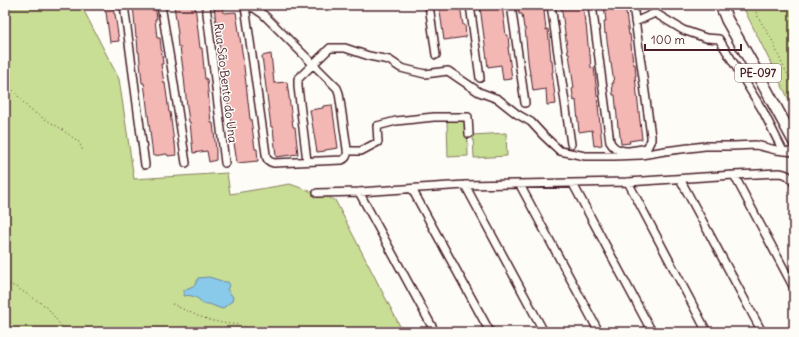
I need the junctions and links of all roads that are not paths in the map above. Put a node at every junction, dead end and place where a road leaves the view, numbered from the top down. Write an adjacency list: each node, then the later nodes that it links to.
1 (124, 5): 26 (street)
2 (161, 5): 24 (street)
3 (206, 5): 25 (street, Rua São Bento do Una)
4 (245, 5): 14 (street); 23 (street)
5 (429, 5): 13 (street)
6 (470, 5): 15 (street)
7 (511, 5): 16 (street)
8 (551, 5): 19 (street)
9 (592, 5): 12 (street)
10 (633, 5): 12 (street)
11 (720, 5): 18 (main road, PE-097)
12 (635, 22): 21 (street)
13 (436, 54)
14 (313, 64): 20 (street); 21 (street); 23 (street)
15 (480, 78)
16 (525, 103)
17 (469, 134): 20 (street)
18 (794, 141)
19 (571, 144)
20 (348, 151): 23 (street)
21 (783, 151): 22 (street)
22 (794, 152)
23 (308, 162)
24 (186, 163)
25 (225, 163)
26 (145, 165)
27 (734, 175): 28 (street); 30 (street); 37 (street)
28 (680, 179): 29 (street); 44 (street)
29 (628, 182): 31 (street); 43 (street)
30 (794, 183)
31 (573, 184): 33 (street); 42 (street)
32 (465, 185): 33 (street); 34 (street); 40 (street)
33 (520, 185): 41 (street)
34 (412, 189): 35 (street); 39 (street)
35 (359, 192): 36 (street); 38 (street)
36 (317, 193)
37 (794, 288)
38 (435, 332)
39 (490, 332)
40 (544, 332)
41 (600, 332)
42 (652, 332)
43 (707, 332)
44 (762, 332)

